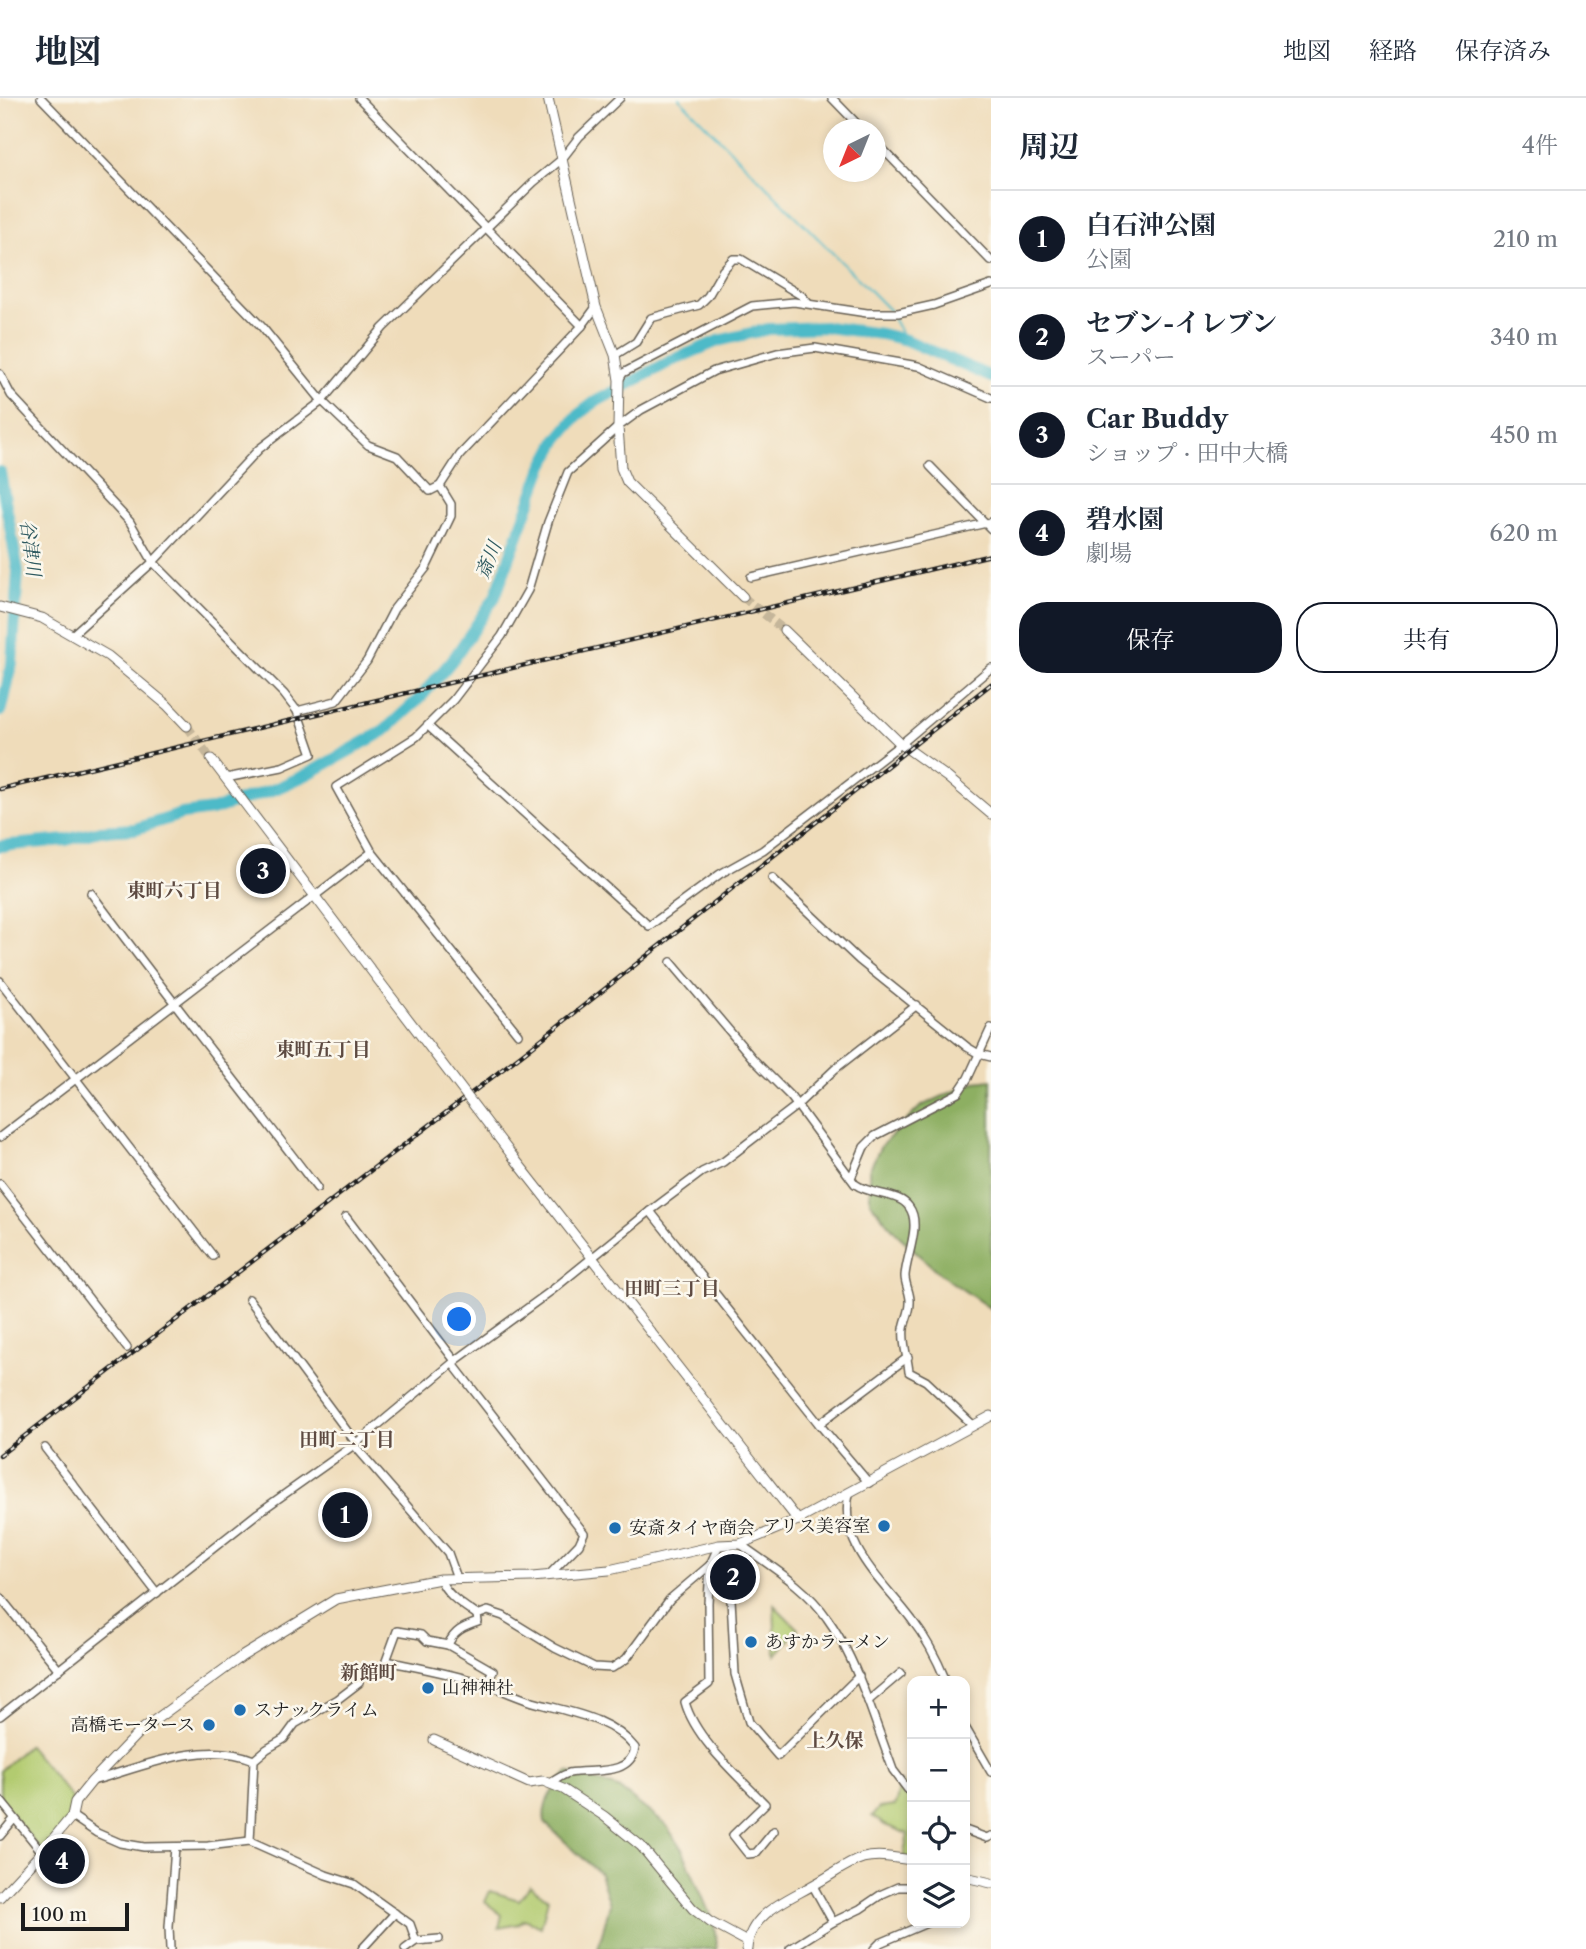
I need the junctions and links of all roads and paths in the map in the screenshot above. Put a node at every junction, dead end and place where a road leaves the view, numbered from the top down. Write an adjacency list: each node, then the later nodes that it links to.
1 (41, 98): 19 (street)
2 (359, 98): 9 (street)
3 (548, 98): 8 (street)
4 (620, 98): 8 (street)
5 (832, 98): 6 (street)
6 (852, 119)
7 (886, 152): 10 (street)
8 (562, 159): 9 (street); 13 (street)
9 (487, 229): 14 (street); 19 (street)
10 (991, 261)
11 (991, 285): 12 (street)
12 (809, 304): 15 (street); 17 (street)
13 (596, 307): 14 (street); 15 (street)
14 (582, 326): 22 (street)
15 (615, 355): 17 (street)
16 (0, 374): 24 (street)
17 (619, 380): 20 (street)
18 (991, 398): 20 (street)
19 (322, 401): 22 (street); 24 (street)
20 (618, 424): 26 (street); 33 (street)
21 (930, 466): 23 (street)
22 (440, 486): 31 (street)
23 (989, 525): 25 (street)
24 (153, 562): 29 (street); 31 (street)
25 (751, 577)
26 (743, 597)
27 (0, 607): 29 (street)
28 (784, 630): 34 (street)
29 (72, 635): 32 (street)
30 (991, 668): 34 (street)
31 (298, 711): 36 (street)
32 (187, 726)
33 (428, 726): 34 (street); 38 (street)
34 (901, 744): 37 (street)
35 (211, 759): 36 (street)
36 (227, 780): 41 (street)
37 (991, 814)
38 (372, 852): 41 (street); 47 (street)
39 (772, 878): 45 (street)
40 (92, 893): 44 (street)
41 (314, 896): 44 (street); 59 (street, bridge)
42 (671, 962): 51 (street)
43 (0, 981): 50 (street)
44 (173, 1003): 50 (street); 55 (street)
45 (917, 1005): 48 (street); 51 (street)
46 (991, 1028): 48 (street)
47 (518, 1034)
48 (979, 1054): 49 (street); 53 (street)
49 (991, 1057)
50 (76, 1079): 52 (street); 58 (street)
51 (796, 1106): 53 (street); 56 (street)
52 (0, 1137)
53 (851, 1178): 62 (street)
54 (0, 1184): 61 (street)
55 (317, 1188)
56 (650, 1211): 59 (street); 65 (street)
57 (346, 1217): 63 (street)
58 (213, 1256)
59 (594, 1256): 63 (street); 72 (street)
60 (249, 1299): 68 (street)
61 (127, 1348)
62 (908, 1357): 65 (street); 66 (street)
63 (454, 1363): 68 (street); 76 (street)
64 (987, 1419): 66 (street); 67 (street)
65 (819, 1424): 70 (street)
66 (973, 1425): 70 (street)
67 (991, 1428)
68 (355, 1444): 77 (street); 79 (street)
69 (45, 1448): 79 (street)
70 (869, 1483): 71 (street)
71 (849, 1494): 72 (street); 87 (street)
72 (798, 1520): 73 (street)
73 (740, 1544): 74 (street); 86 (street)
74 (719, 1545): 75 (street); 76 (street)
75 (710, 1565): 82 (street); 102 (street)
76 (550, 1574): 77 (street)
77 (457, 1578): 78 (street)
78 (440, 1579): 82 (street); 96 (street)
79 (157, 1594): 84 (street)
80 (0, 1597): 84 (street)
81 (731, 1599): 86 (street)
82 (477, 1615): 83 (street)
83 (448, 1645): 89 (street); 89 (street)
84 (59, 1670): 91 (street)
85 (901, 1673): 90 (street)
86 (859, 1676): 90 (street)
87 (944, 1676)
88 (355, 1680): 94 (street)
89 (485, 1684): 97 (street)
90 (868, 1701): 98 (street)
91 (0, 1716)
92 (970, 1736): 95 (street)
93 (434, 1740): 97 (street)
94 (254, 1760): 96 (street); 106 (street)
95 (991, 1772)
96 (92, 1781): 100 (street)
97 (550, 1783): 120 (street)
98 (907, 1788)
99 (0, 1800): 101 (street)
100 (72, 1816): 107 (street); 108 (street)
101 (14, 1819): 104 (street); 108 (street)
102 (774, 1831)
103 (970, 1832): 105 (street)
104 (0, 1836)
105 (991, 1836)
106 (250, 1841): 107 (street); 115 (street)
107 (175, 1847): 121 (street)
108 (42, 1852): 114 (street)
109 (907, 1859): 112 (street)
110 (970, 1878): 111 (street)
111 (991, 1883)
112 (813, 1886): 116 (street); 120 (street)
113 (907, 1887): 116 (street)
114 (0, 1898)
115 (395, 1913): 119 (street); 122 (street)
116 (833, 1922): 124 (street)
117 (916, 1928): 125 (street)
118 (439, 1939): 119 (street)
119 (416, 1941): 123 (street)
120 (747, 1945)
121 (170, 1949)
122 (362, 1949)
123 (405, 1949)
124 (790, 1949)
125 (874, 1949)

